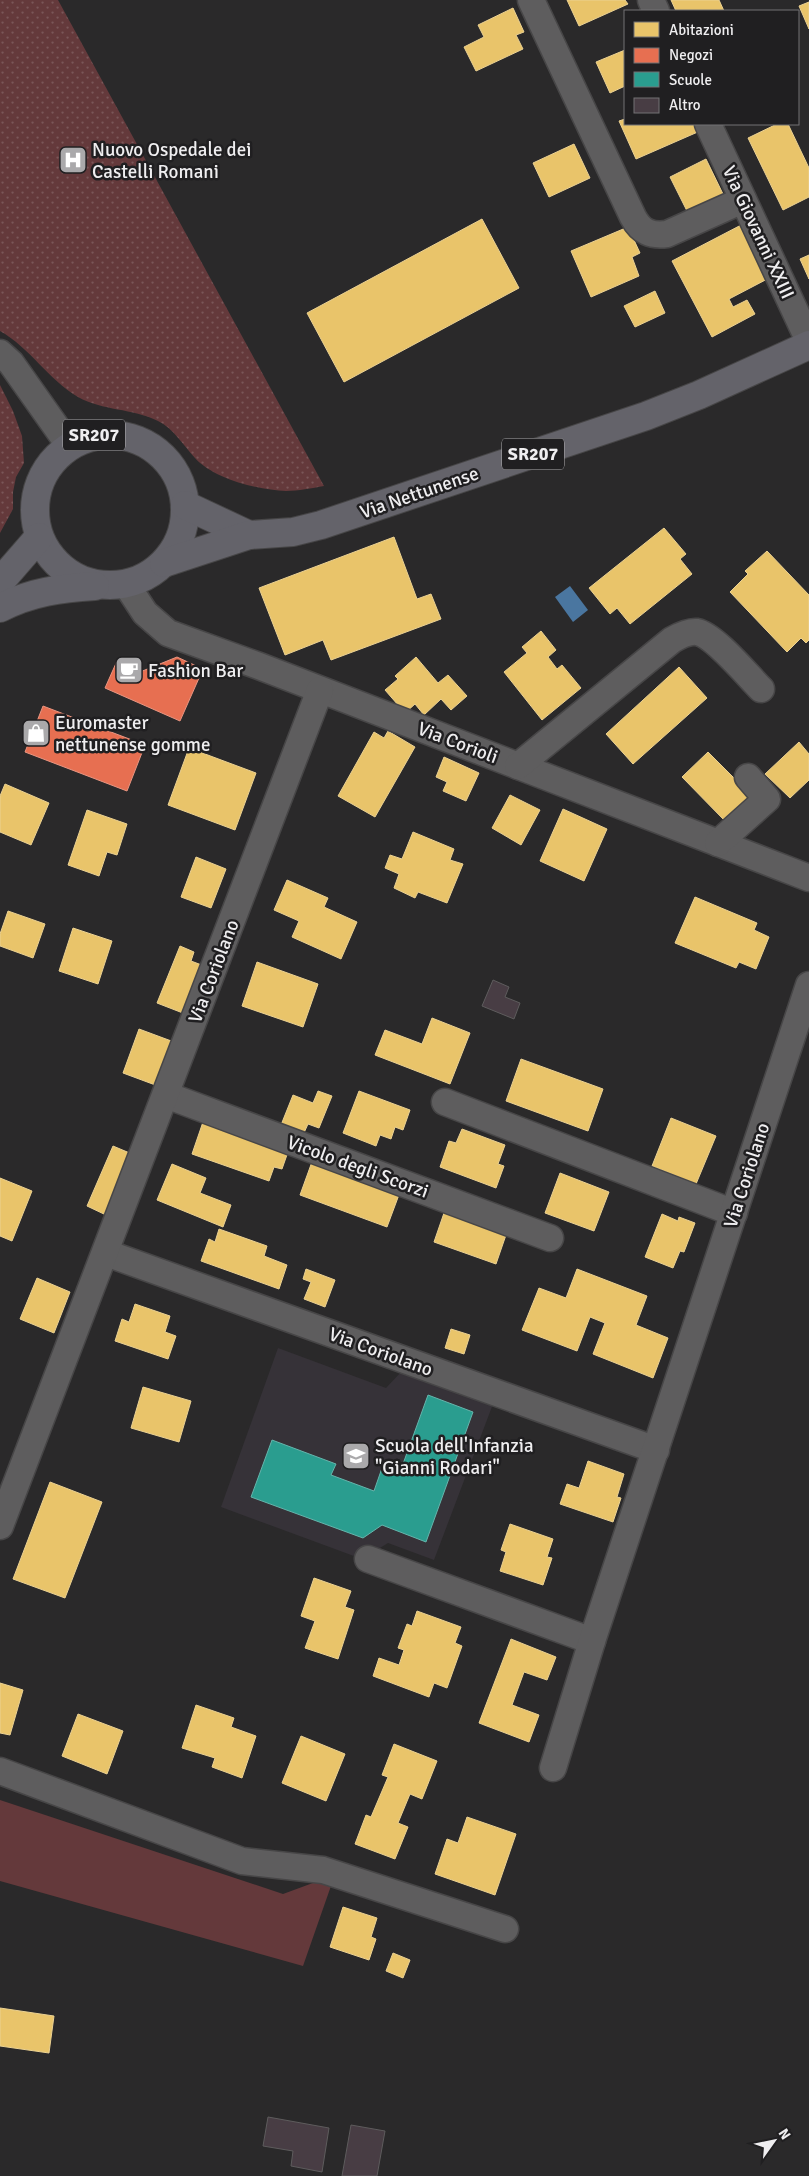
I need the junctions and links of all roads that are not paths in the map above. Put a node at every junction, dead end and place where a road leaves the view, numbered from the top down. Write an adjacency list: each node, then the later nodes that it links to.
1 (531, 0): 3 (street)
2 (708, 125): 3 (street, Via Giovanni XXIII)
3 (743, 200): 4 (street, Via Giovanni XXIII)
4 (809, 341)
5 (809, 345): 9 (main road, Via Nettunense / SR207)
6 (0, 354): 7 (street)
7 (69, 445): 8 (main road, SR207); 10 (main road, SR207)
8 (185, 505): 9 (main road, Via Nettunense / SR207); 11 (main road, SR207)
9 (249, 535): 11 (main road, Via Nettunense / SR207)
10 (39, 537): 12 (main road); 13 (main road, SR207)
11 (164, 563): 13 (main road, SR207)
12 (0, 582)
13 (114, 584): 14 (main road, SR207); 16 (street, Via Corioli)
14 (0, 608)
15 (761, 689): 17 (street)
16 (320, 690): 17 (street, Via Corioli); 22 (street, Via Coriolano)
17 (518, 766): 19 (street, Via Corioli)
18 (748, 778): 19 (street)
19 (718, 843): 20 (street, Via Corioli)
20 (809, 878)
21 (809, 985): 24 (street, Via Coriolano)
22 (166, 1094): 25 (street, Vicolo degli Scorzi); 26 (street, Via Coriolano)
23 (445, 1102): 24 (street)
24 (734, 1213): 27 (street, Via Coriolano)
25 (550, 1238)
26 (106, 1253): 27 (street, Via Coriolano); 28 (street, Via Coriolano)
27 (656, 1450): 30 (street, Via Coriolano)
28 (0, 1526)
29 (368, 1559): 30 (street)
30 (592, 1641): 31 (street, Via Coriolano)
31 (553, 1768)
32 (0, 1771): 33 (street)
33 (505, 1929)

